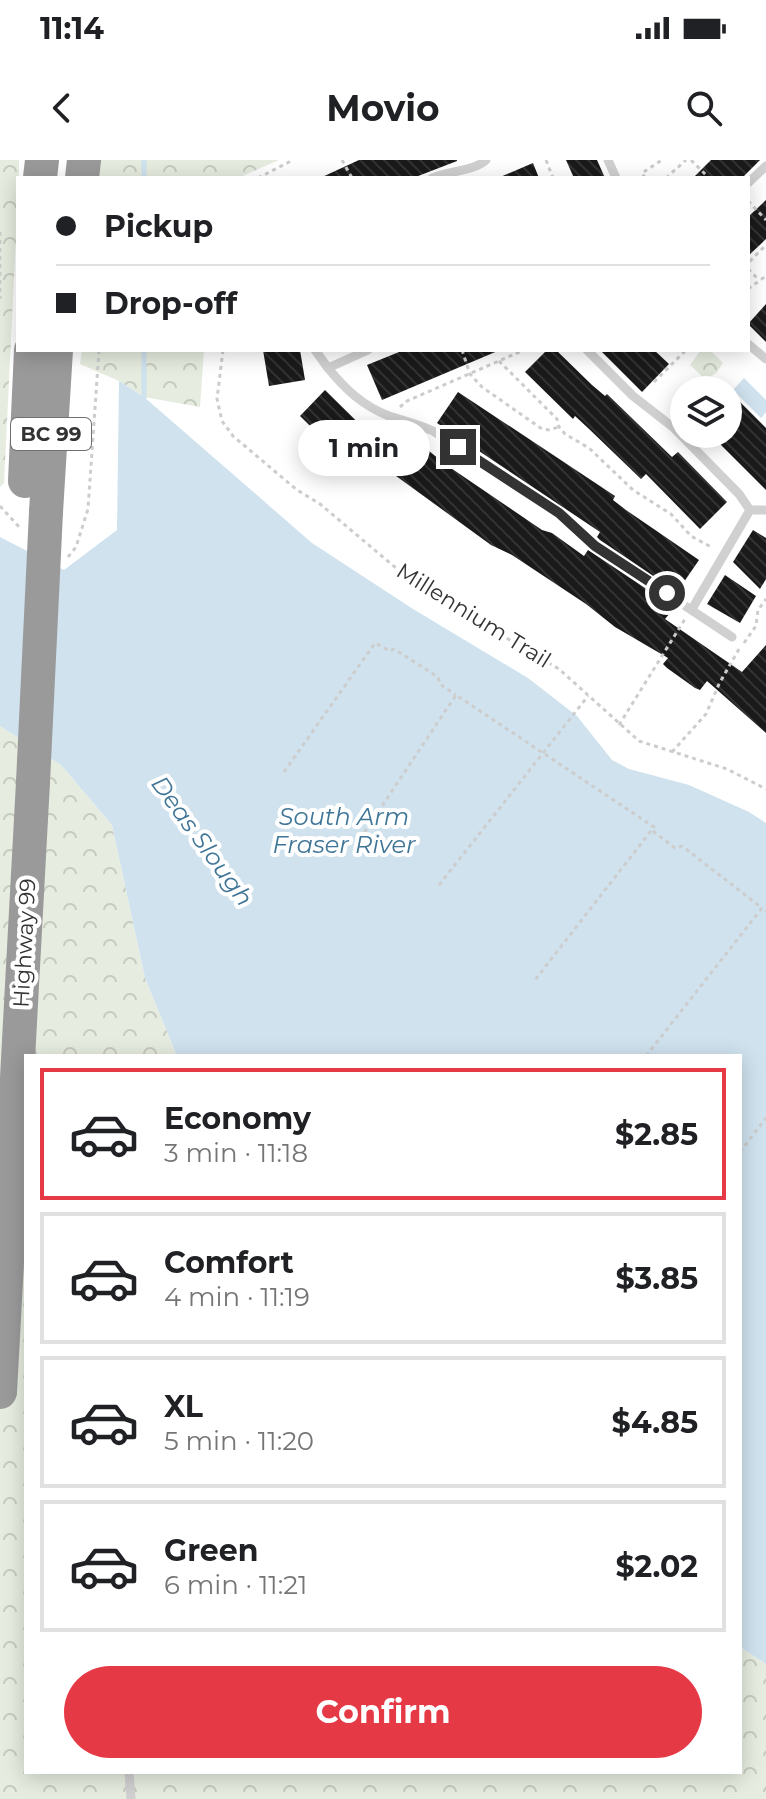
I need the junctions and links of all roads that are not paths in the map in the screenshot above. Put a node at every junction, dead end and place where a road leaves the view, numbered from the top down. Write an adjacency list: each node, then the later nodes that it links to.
1 (482, 163): 3 (lane)
2 (766, 166): 4 (lane)
3 (437, 176)
4 (750, 181)
5 (31, 352): 13 (highway, Highway 99 / BC 99)
6 (56, 352): 13 (highway, Highway 99 / BC 99)
7 (316, 352): 10 (lane)
8 (364, 352): 10 (lane)
9 (589, 352): 11 (lane)
10 (328, 368): 14 (lane)
11 (750, 510): 12 (lane); 14 (lane)
12 (766, 510)
13 (35, 511): 16 (highway, Highway 99 / BC 99)
14 (692, 609): 15 (lane)
15 (732, 637)
16 (22, 779): 17 (highway, Highway 99 / BC 99); 18 (highway, Highway 99 / BC 99)
17 (0, 998)
18 (0, 1392)
19 (129, 1774): 20 (lane)
20 (131, 1799)

